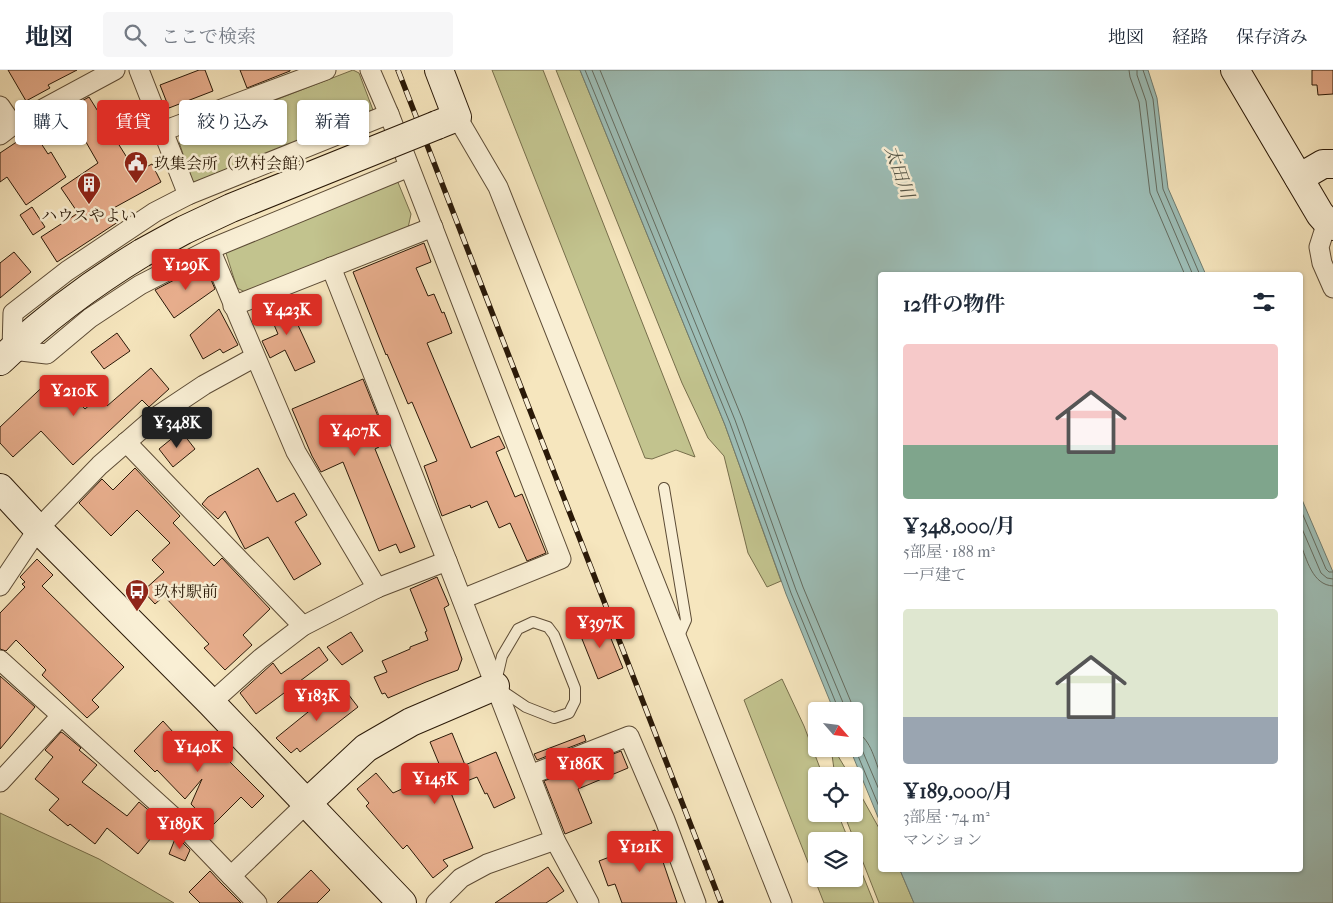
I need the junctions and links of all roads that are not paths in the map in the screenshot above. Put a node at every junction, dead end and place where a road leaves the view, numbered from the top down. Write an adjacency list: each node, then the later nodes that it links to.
1 (114, 70): 12 (street)
2 (140, 70): 7 (street)
3 (326, 70): 11 (street)
4 (370, 70): 9 (street)
5 (439, 70): 10 (street)
6 (1235, 70): 16 (street)
7 (152, 100)
8 (0, 106): 12 (street)
9 (389, 114): 15 (street); 17 (street)
10 (447, 121): 24 (street, bridge); 35 (street)
11 (169, 128)
12 (6, 130)
13 (169, 145): 17 (street)
14 (1333, 164): 16 (street)
15 (409, 167): 19 (street); 20 (street)
16 (1299, 178): 18 (street)
17 (188, 195): 24 (street)
18 (1330, 224): 22 (street)
19 (433, 227): 21 (street); 33 (street)
20 (210, 249): 23 (street); 24 (street)
21 (331, 267): 23 (street); 30 (street)
22 (1333, 288)
23 (234, 306): 25 (street)
24 (6, 356)
25 (255, 357): 26 (street); 32 (street)
26 (126, 442): 29 (street); 34 (street)
27 (0, 488): 29 (street)
28 (664, 488): 35 (lane)
29 (38, 529): 31 (street); 38 (street)
30 (447, 561): 32 (street); 33 (street)
31 (0, 586)
32 (377, 588): 34 (street)
33 (462, 599): 37 (street)
34 (303, 626): 38 (street)
35 (677, 640): 50 (street)
36 (0, 660): 39 (street)
37 (495, 686): 37 (lane); 40 (street); 42 (street)
38 (211, 702): 42 (street)
39 (61, 716): 41 (street); 44 (street)
40 (530, 776): 43 (street); 49 (street)
41 (0, 782)
42 (307, 803): 44 (street); 46 (street)
43 (555, 840): 47 (street); 48 (street)
44 (231, 876): 45 (street)
45 (257, 903)
46 (402, 903)
47 (436, 903)
48 (589, 903)
49 (696, 903)
50 (782, 903)

